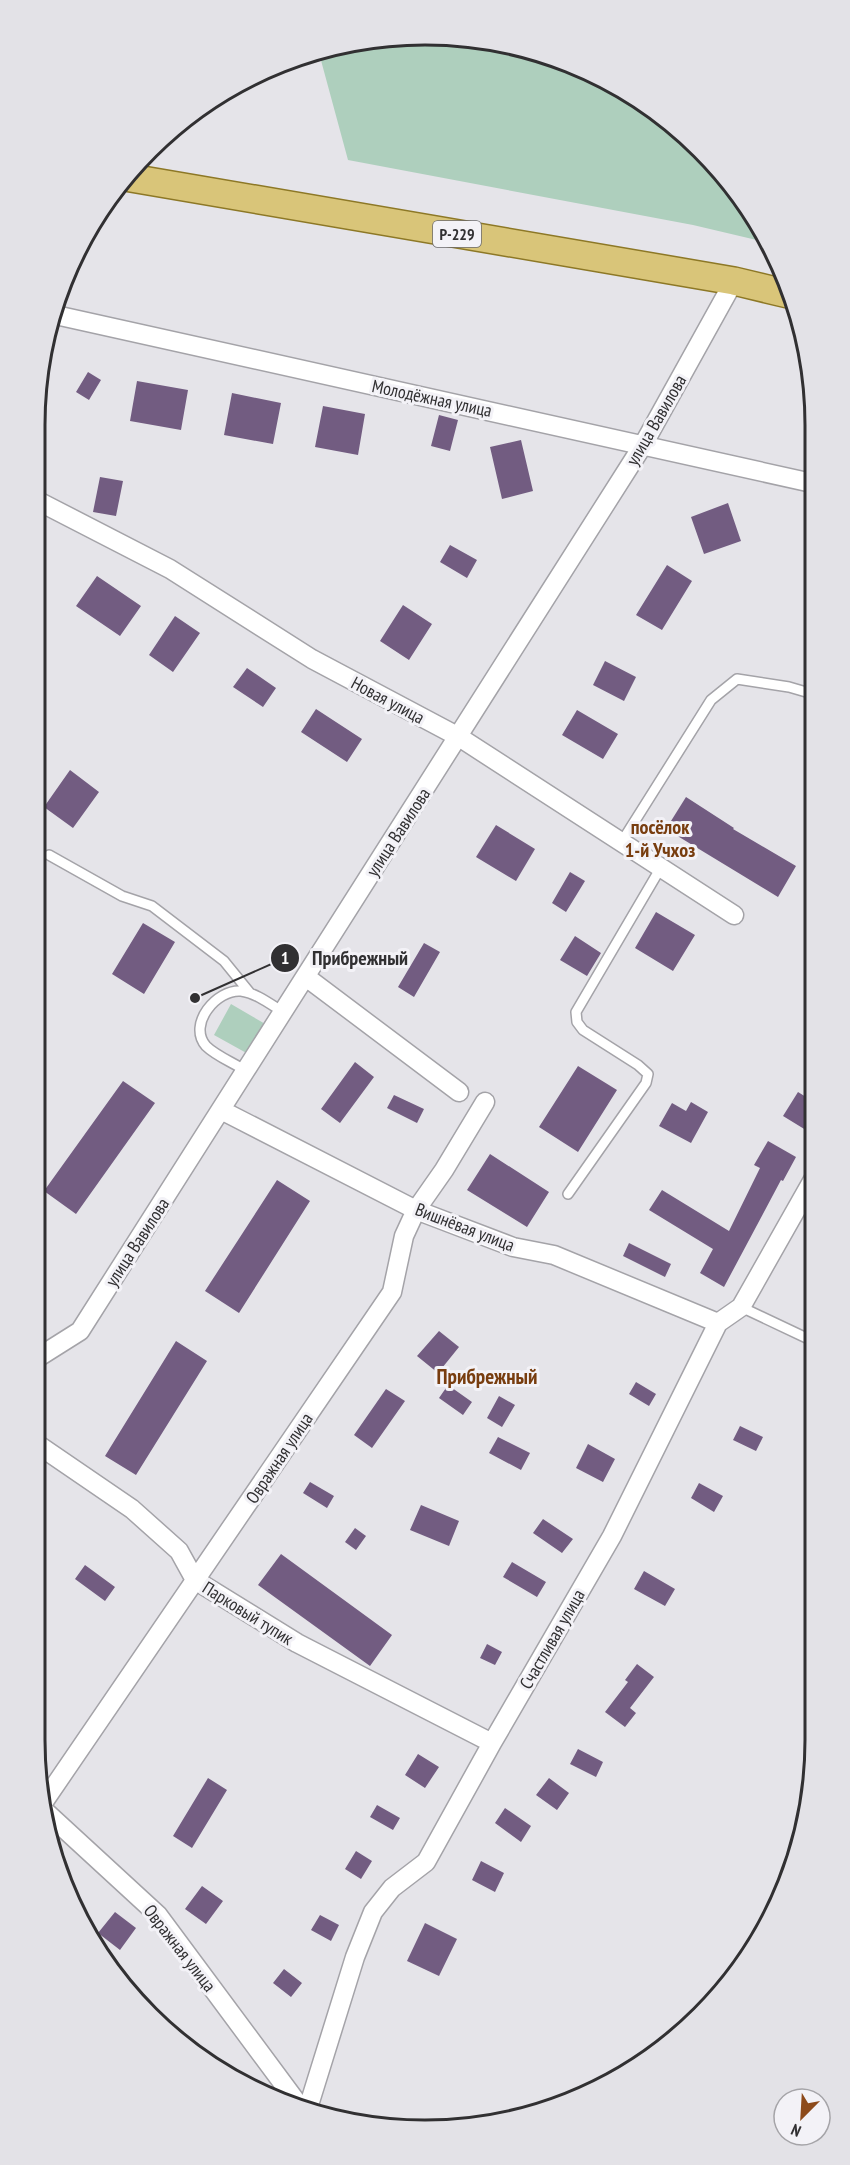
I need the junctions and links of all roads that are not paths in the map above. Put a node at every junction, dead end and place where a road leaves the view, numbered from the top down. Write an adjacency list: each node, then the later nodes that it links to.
1 (135, 179): 2 (main road, Р-229)
2 (734, 281): 3 (main road, Р-229); 5 (street, улица Вавилова)
3 (781, 292)
4 (61, 316): 5 (street, Молодёжная улица)
5 (643, 445): 6 (street, Молодёжная улица); 9 (street, улица Вавилова)
6 (805, 481)
7 (45, 505): 9 (street, Новая улица)
8 (805, 692): 10 (lane)
9 (459, 737): 10 (street, Новая улица); 14 (street, улица Вавилова)
10 (621, 843): 12 (street, Новая улица)
11 (49, 855): 15 (lane)
12 (660, 868): 13 (street, Новая улица); 21 (lane)
13 (734, 915)
14 (306, 977): 16 (street, улица Вавилова); 18 (street)
15 (250, 993): 16 (lane); 17 (lane)
16 (283, 1012): 17 (street, улица Вавилова)
17 (246, 1071): 20 (street, улица Вавилова)
18 (459, 1092)
19 (485, 1101): 23 (street, Овражная улица)
20 (221, 1110): 23 (street, Вишнёвая улица); 27 (street, улица Вавилова)
21 (568, 1194)
22 (805, 1194): 24 (street, Счастливая улица)
23 (416, 1210): 25 (street, Вишнёвая улица); 29 (street, Овражная улица)
24 (741, 1307): 25 (street, Счастливая улица); 26 (lane)
25 (718, 1323): 30 (street, Счастливая улица)
26 (805, 1338)
27 (45, 1353)
28 (45, 1450): 29 (street, Парковый тупик)
29 (195, 1580): 30 (street, Парковый тупик); 31 (street, Овражная улица)
30 (492, 1743): 34 (street, Счастливая улица)
31 (49, 1794)
32 (53, 1819): 33 (street, Овражная улица)
33 (292, 2096)
34 (310, 2102)

